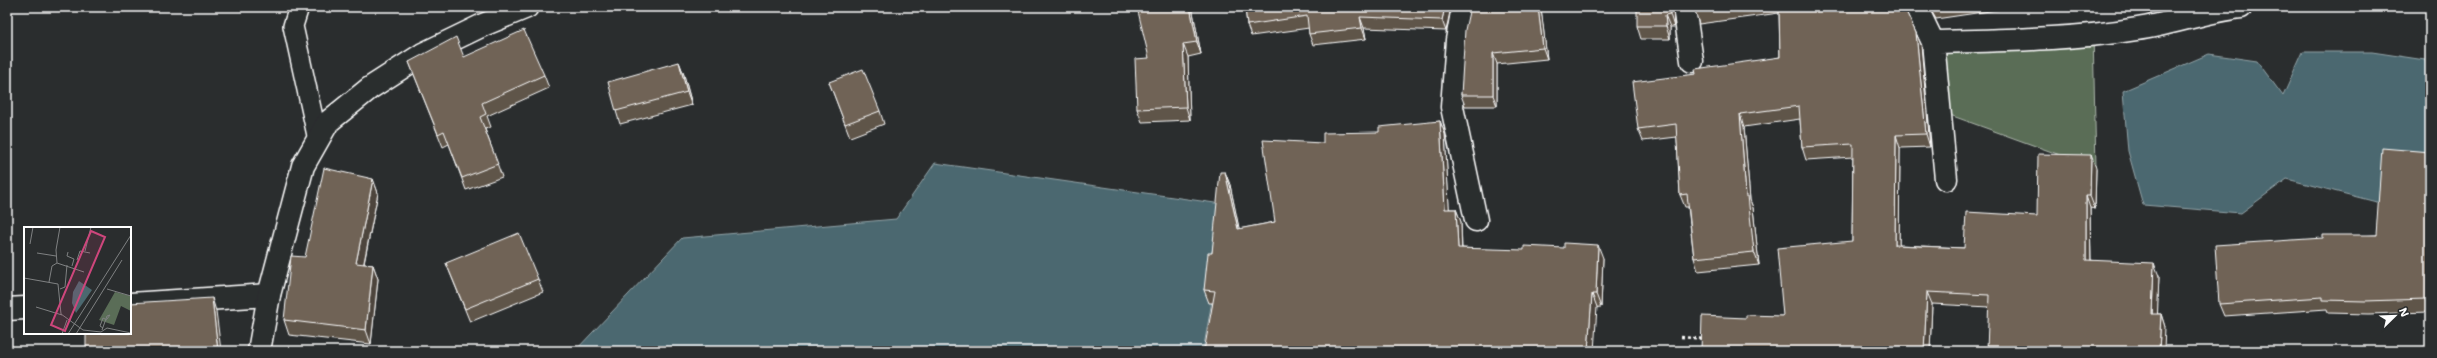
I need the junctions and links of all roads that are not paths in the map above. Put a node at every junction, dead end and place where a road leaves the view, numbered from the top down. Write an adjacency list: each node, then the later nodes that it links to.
1 (299, 7): 9 (lane)
2 (527, 7): 9 (street)
3 (1463, 7): 11 (street)
4 (1684, 7): 8 (street)
5 (1916, 7): 7 (street)
6 (2241, 7): 7 (street)
7 (1933, 42): 10 (street)
8 (1692, 61)
9 (318, 140): 12 (street)
10 (1946, 179)
11 (1476, 220)
12 (269, 295): 13 (street); 16 (street)
13 (131, 304)
14 (24, 308): 15 (street)
15 (7, 309)
16 (259, 351)

